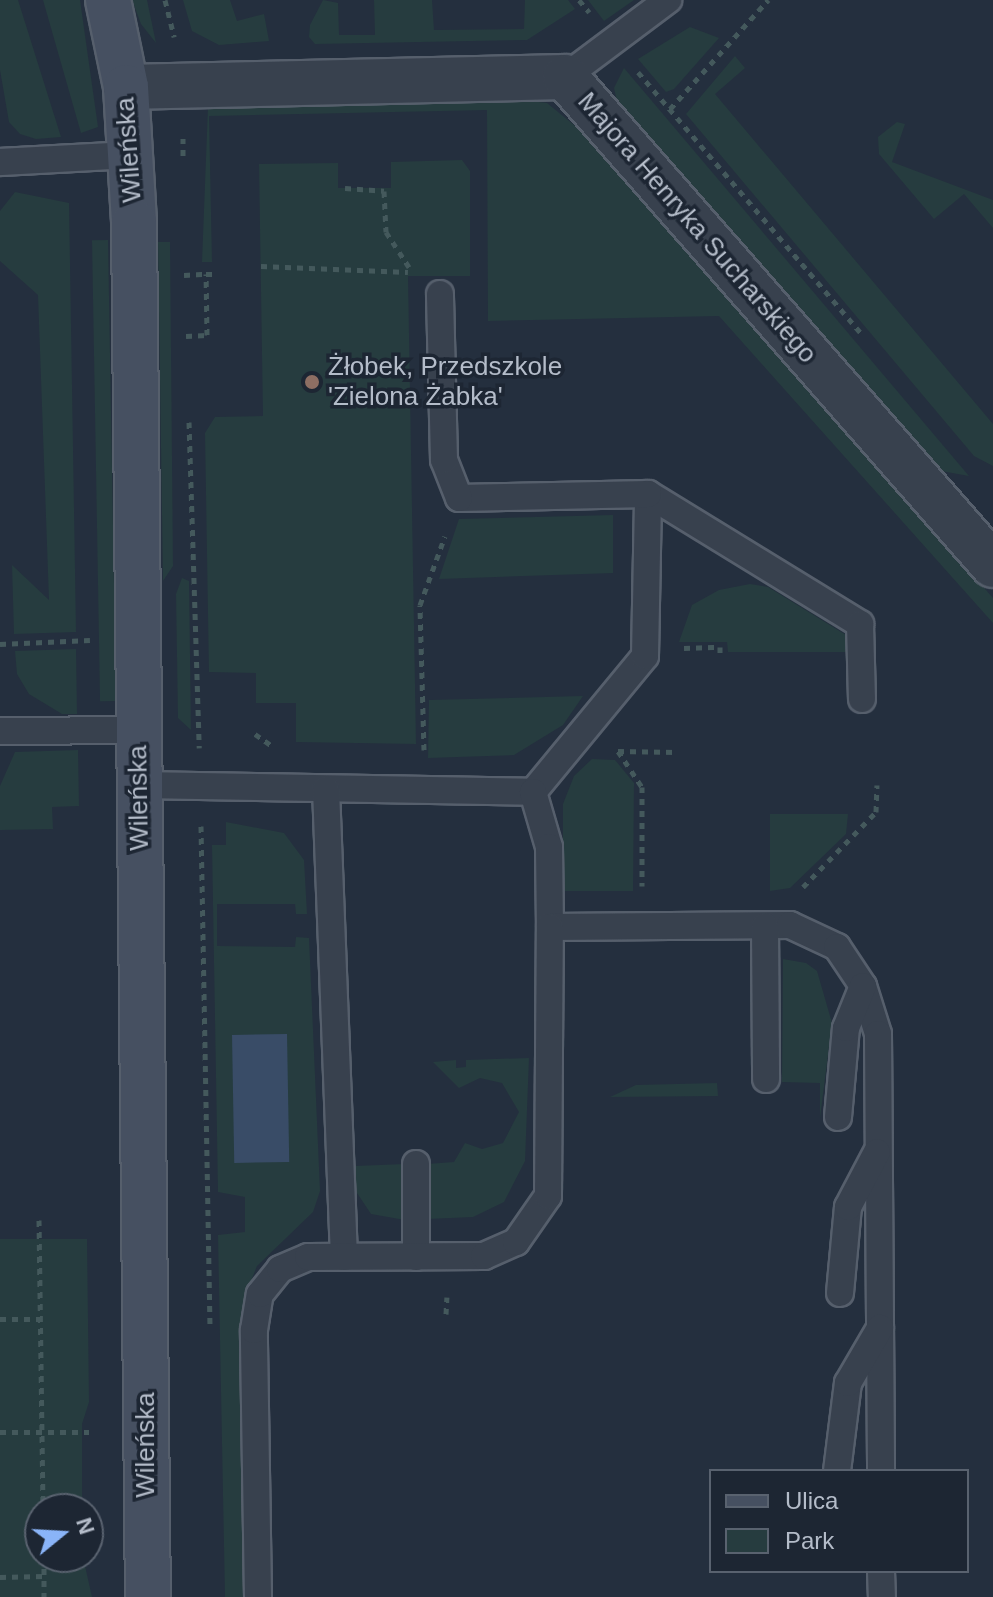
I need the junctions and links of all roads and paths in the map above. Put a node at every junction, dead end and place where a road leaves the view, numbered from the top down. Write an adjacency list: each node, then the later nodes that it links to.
1 (108, 0): 8 (street, Wileńska)
2 (165, 0): 6 (path)
3 (668, 0): 5 (lane)
4 (768, 0): 9 (path)
5 (614, 43): 7 (lane); 9 (path)
6 (177, 49)
7 (565, 77): 8 (street, Majora Henryka Sucharskiego); 21 (street, Majora Henryka Sucharskiego)
8 (126, 87): 10 (street, Wileńska)
9 (670, 109): 16 (path)
10 (131, 155): 11 (lane); 25 (street, Wileńska)
11 (0, 162)
12 (345, 188): 13 (path)
13 (261, 266)
14 (184, 275): 17 (path)
15 (440, 294): 19 (lane)
16 (862, 334)
17 (186, 336)
18 (648, 494): 19 (lane); 24 (lane); 37 (lane)
19 (459, 498): 31 (path)
20 (193, 535): 29 (path)
21 (993, 565)
22 (91, 640): 23 (path)
23 (0, 644)
24 (862, 699)
25 (138, 730): 26 (lane); 33 (street, Wileńska)
26 (0, 731)
27 (255, 734): 36 (path)
28 (190, 735): 29 (path)
29 (199, 741): 30 (path); 35 (path)
30 (212, 746)
31 (408, 750)
32 (617, 751): 40 (path)
33 (139, 785): 35 (lane); 64 (street, Wileńska)
34 (877, 785): 38 (path)
35 (200, 786): 36 (lane); 53 (path)
36 (314, 789): 37 (lane); 47 (lane)
37 (533, 792): 39 (lane)
38 (765, 926): 40 (lane); 41 (lane); 42 (lane)
39 (550, 927): 40 (lane); 48 (lane)
40 (642, 927)
41 (863, 986): 43 (lane); 44 (lane)
42 (766, 1079)
43 (838, 1117)
44 (878, 1149): 49 (lane); 52 (lane)
45 (416, 1164): 48 (lane)
46 (39, 1220): 51 (path)
47 (344, 1257): 48 (lane); 65 (lane)
48 (416, 1257)
49 (840, 1293)
50 (0, 1319): 51 (path)
51 (40, 1319): 55 (path)
52 (880, 1327): 57 (lane); 58 (lane)
53 (210, 1343)
54 (0, 1432): 55 (path)
55 (41, 1432): 56 (path); 59 (path)
56 (89, 1432)
57 (837, 1469)
58 (881, 1469)
59 (43, 1493)
60 (881, 1573): 66 (lane)
61 (44, 1576): 62 (path); 63 (path)
62 (0, 1577)
63 (44, 1597)
64 (148, 1597)
65 (258, 1597)
66 (882, 1597)

